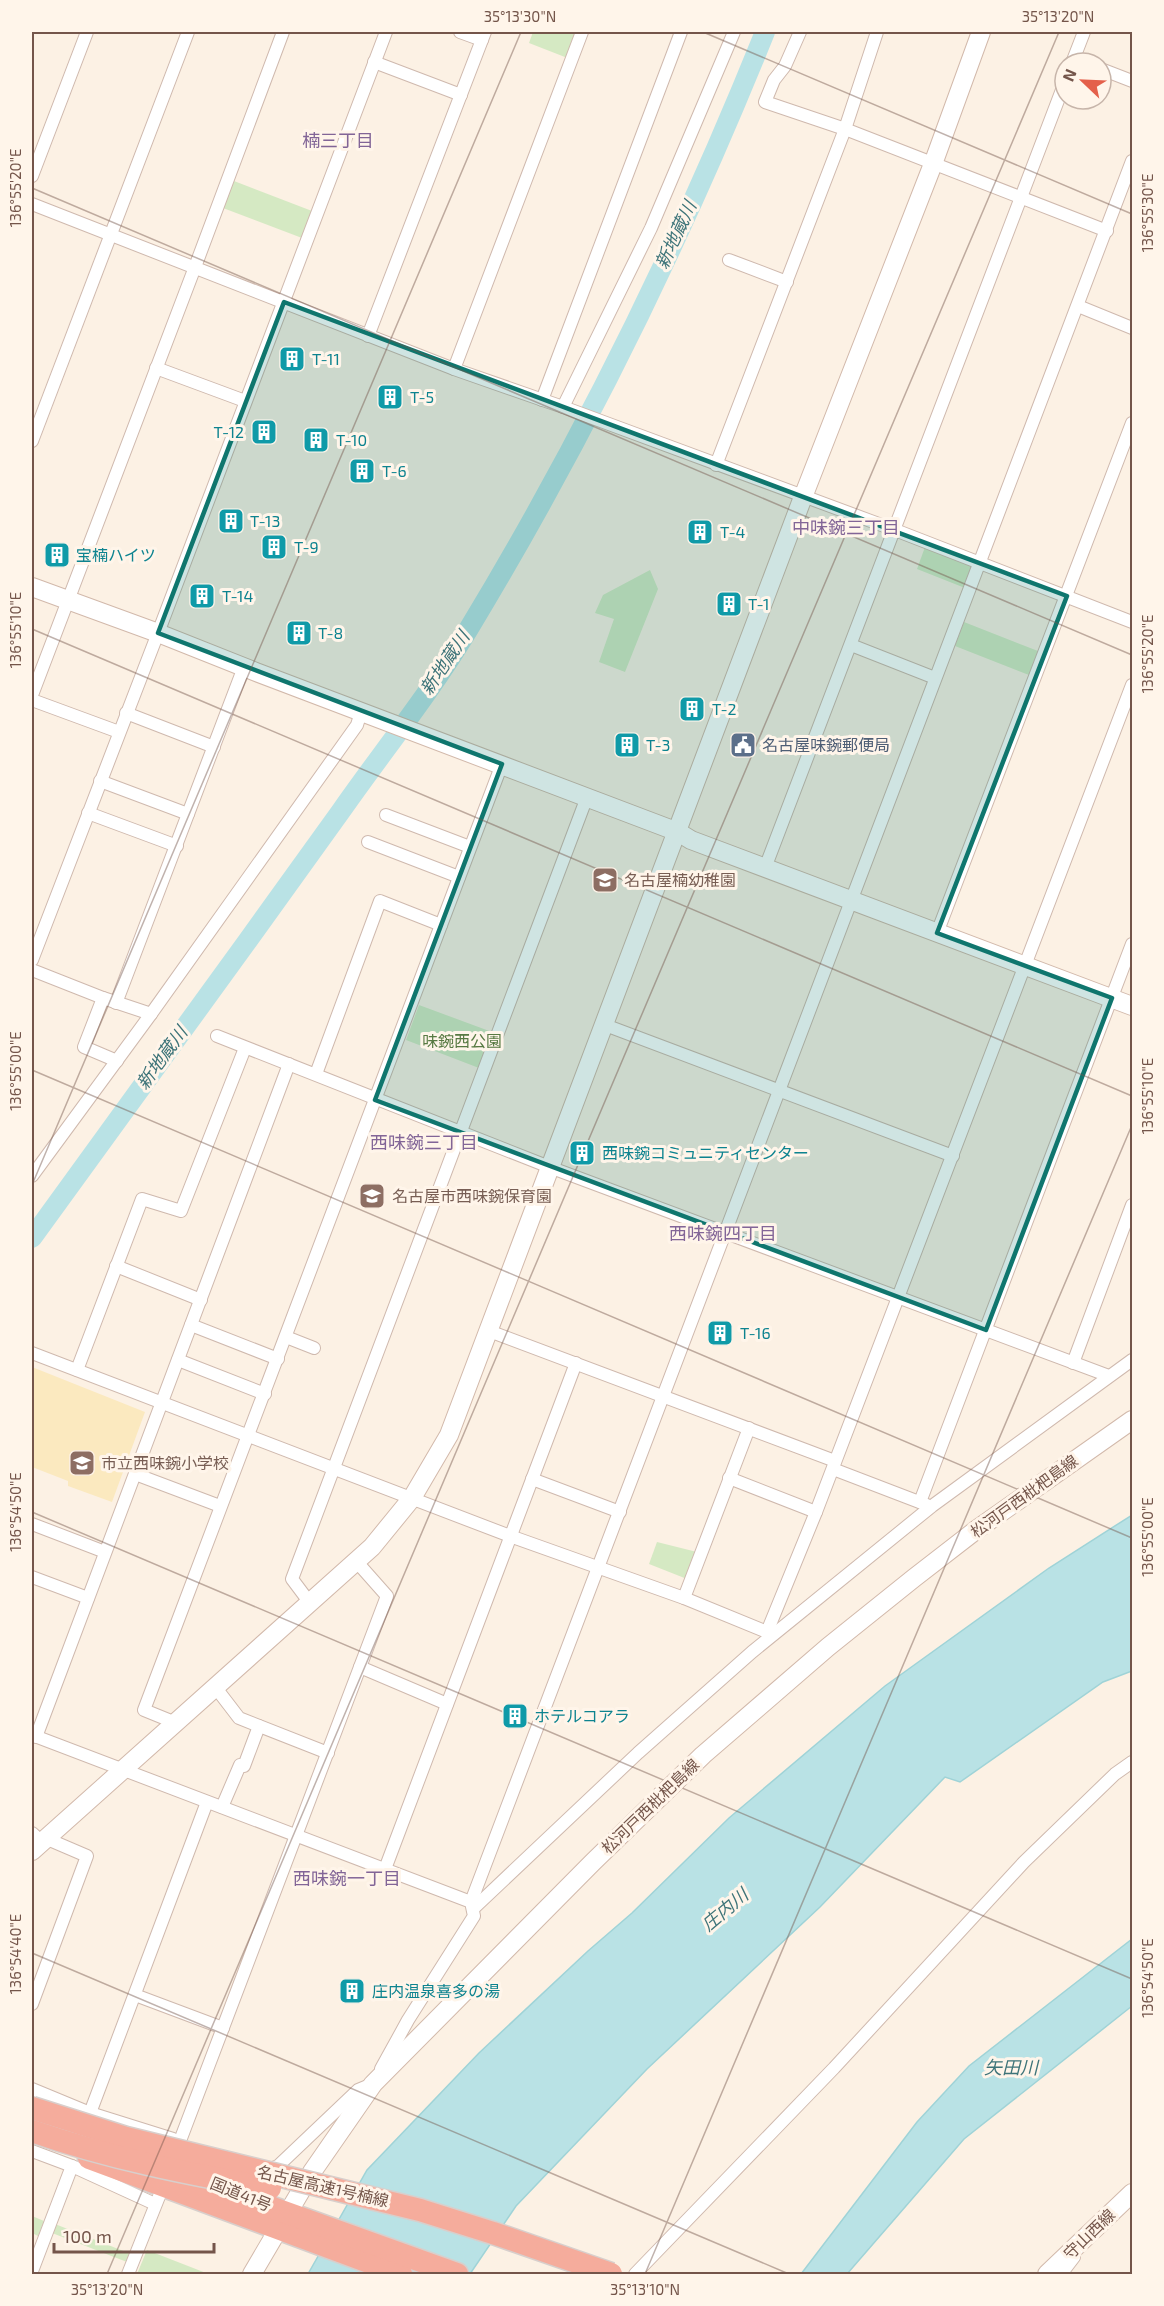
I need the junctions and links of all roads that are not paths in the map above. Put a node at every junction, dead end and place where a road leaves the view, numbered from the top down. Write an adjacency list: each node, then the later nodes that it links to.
1 (87, 32): 23 (street)
2 (188, 32): 27 (street)
3 (282, 32): 29 (street)
4 (386, 32): 15 (street)
5 (460, 32): 13 (street)
6 (582, 32): 36 (street)
7 (681, 32): 37 (street)
8 (734, 32): 39 (street)
9 (800, 32): 20 (street)
10 (877, 32): 20 (street)
11 (981, 32): 22 (street)
12 (1084, 32): 14 (street)
13 (483, 36): 18 (street)
14 (1080, 51)
15 (374, 62): 18 (street); 31 (street)
16 (1113, 74): 17 (street)
17 (1132, 81)
18 (461, 95): 34 (street)
19 (1054, 111): 24 (street)
20 (845, 129): 22 (street); 30 (street)
21 (1132, 161): 26 (street)
22 (933, 164): 24 (street); 43 (street)
23 (32, 176)
24 (1021, 198): 26 (street); 44 (street)
25 (32, 204): 27 (street)
26 (1107, 231): 32 (street)
27 (111, 234): 29 (street); 41 (street)
28 (729, 260): 30 (street)
29 (195, 267): 31 (street); 35 (street)
30 (787, 282): 42 (street)
31 (284, 302): 34 (street); 38 (street)
32 (1078, 306): 33 (street); 45 (street)
33 (1132, 328)
34 (368, 336): 36 (street)
35 (156, 368): 38 (street); 48 (street)
36 (454, 369): 37 (street)
37 (542, 400): 39 (street)
38 (245, 401): 50 (street)
39 (563, 407): 42 (street)
40 (1132, 423): 47 (street)
41 (32, 441)
42 (716, 465): 43 (street)
43 (808, 499): 44 (street); 67 (street)
44 (895, 530): 45 (street); 51 (street)
45 (980, 562): 47 (street); 53 (street)
46 (32, 586): 48 (street)
47 (1066, 596): 49 (street); 75 (street)
48 (67, 601): 50 (street); 55 (street)
49 (1132, 622)
50 (158, 633): 52 (street); 57 (street)
51 (851, 645): 53 (street); 71 (street)
52 (244, 667): 58 (street); 60 (street)
53 (935, 678): 73 (street)
54 (1132, 685): 78 (street)
55 (32, 695)
56 (32, 700): 59 (street)
57 (126, 713): 59 (street); 60 (street)
58 (369, 715): 61 (street); 84 (street)
59 (119, 732): 62 (street)
60 (214, 747): 65 (street)
61 (502, 764): 63 (street); 70 (street)
62 (100, 782): 64 (street); 65 (street)
63 (586, 797): 67 (street); 93 (street)
64 (88, 813): 69 (street); 77 (street)
65 (188, 814): 69 (street)
66 (386, 815): 70 (street)
67 (678, 832): 71 (street); 85 (street)
68 (368, 842): 72 (street)
69 (177, 846): 82 (street)
70 (470, 847): 72 (street)
71 (765, 868): 73 (street)
72 (459, 877): 74 (street)
73 (852, 901): 75 (street); 91 (street)
74 (441, 925): 90 (street); 92 (street)
75 (937, 933): 78 (street)
76 (1132, 944): 81 (street)
77 (32, 960)
78 (1025, 966): 81 (street); 94 (street)
79 (32, 970): 80 (street)
80 (103, 998): 82 (street); 88 (street)
81 (1112, 998): 83 (street); 104 (street)
82 (116, 1003): 84 (street)
83 (1132, 1006)
84 (151, 1014): 88 (street)
85 (605, 1025): 91 (street); 95 (street)
86 (217, 1036): 87 (street)
87 (245, 1047): 89 (street); 99 (street)
88 (117, 1061): 96 (street)
89 (289, 1064): 90 (street); 101 (street)
90 (316, 1074): 92 (street)
91 (780, 1091): 94 (street); 98 (street)
92 (375, 1100): 93 (street); 105 (street)
93 (462, 1132): 95 (street); 122 (street)
94 (953, 1156): 100 (street)
95 (552, 1168): 98 (street); 103 (street)
96 (32, 1176)
97 (1132, 1205): 111 (street)
98 (725, 1234): 100 (street); 116 (street)
99 (116, 1266): 101 (street); 113 (street)
100 (899, 1297): 104 (street); 121 (street)
101 (201, 1300): 102 (street)
102 (191, 1325): 108 (street); 109 (street)
103 (489, 1330): 112 (street); 126 (street)
104 (986, 1330): 111 (street); 127 (street)
105 (286, 1337): 106 (street); 108 (street)
106 (314, 1348)
107 (32, 1353): 113 (street)
108 (278, 1359): 115 (street)
109 (178, 1360): 115 (street); 117 (street)
110 (1132, 1360): 114 (street)
111 (1073, 1363): 114 (street)
112 (576, 1364): 116 (street); 125 (street)
113 (77, 1370): 117 (street)
114 (1108, 1376): 127 (street)
115 (264, 1394): 120 (street)
116 (664, 1396): 119 (street); 129 (street)
117 (162, 1404): 120 (street); 123 (street)
118 (1132, 1420): 159 (street, 松河戸西枇杷島線)
119 (748, 1428): 121 (street); 124 (street)
120 (248, 1436): 122 (street); 128 (street)
121 (834, 1465): 127 (street); 130 (street)
122 (334, 1469): 126 (street); 139 (street)
123 (135, 1474): 128 (street); 133 (street)
124 (729, 1478): 130 (street); 138 (street)
125 (532, 1479): 129 (street); 132 (street)
126 (412, 1498): 132 (street); 134 (street)
127 (926, 1504): 140 (street)
128 (220, 1506): 144 (street)
129 (620, 1512): 135 (street)
130 (816, 1512): 140 (street)
131 (32, 1524): 133 (street)
132 (510, 1536): 135 (street); 143 (street)
133 (105, 1552): 137 (street)
134 (356, 1561): 139 (street); 141 (street)
135 (599, 1567): 138 (street); 155 (street)
136 (32, 1577): 137 (street)
137 (88, 1598): 146 (street)
138 (684, 1598): 140 (street)
139 (310, 1603): 142 (street)
140 (770, 1633): 155 (street)
141 (360, 1667): 143 (street); 147 (street)
142 (216, 1688): 144 (street); 145 (street)
143 (447, 1704): 154 (street)
144 (176, 1723): 149 (street)
145 (260, 1726): 147 (street); 151 (street)
146 (34, 1736): 149 (street)
147 (328, 1753): 152 (street)
148 (1132, 1762): 181 (street)
149 (122, 1769): 150 (street); 153 (street)
150 (207, 1802): 151 (street); 156 (street)
151 (222, 1807): 152 (street)
152 (297, 1836): 154 (street); 158 (street)
153 (37, 1841): 157 (street)
154 (385, 1869): 155 (street)
155 (473, 1905): 159 (street)
156 (135, 1995): 158 (street); 163 (street)
157 (32, 2004)
158 (223, 2028): 167 (street)
159 (373, 2084): 167 (street); 172 (street, 松河戸西枇杷島線)
160 (32, 2089): 163 (street)
161 (32, 2101): 172 (highway, 国道41号)
162 (32, 2108): 180 (highway, 名古屋高速1号楠線, bridge)
163 (90, 2113): 167 (street)
164 (32, 2117): 170 (highway, bridge)
165 (32, 2131): 170 (highway, 名古屋高速1号楠線, bridge)
166 (32, 2137): 172 (highway, 国道41号)
167 (180, 2141)
168 (32, 2151): 169 (street)
169 (72, 2166): 174 (street); 175 (street)
170 (177, 2170): 179 (highway, 名古屋高速1号楠線, bridge)
171 (1132, 2193): 173 (street, 守山西線)
172 (292, 2224): 176 (street, 松河戸西枇杷島線); 177 (highway, 国道41号); 178 (highway, 国道41号)
173 (1098, 2225): 182 (street, 守山西線); 183 (street)
174 (32, 2271)
175 (128, 2274)
176 (252, 2274)
177 (401, 2274)
178 (457, 2274)
179 (574, 2274)
180 (611, 2274)
181 (634, 2274)
182 (1047, 2274)
183 (1061, 2274)

